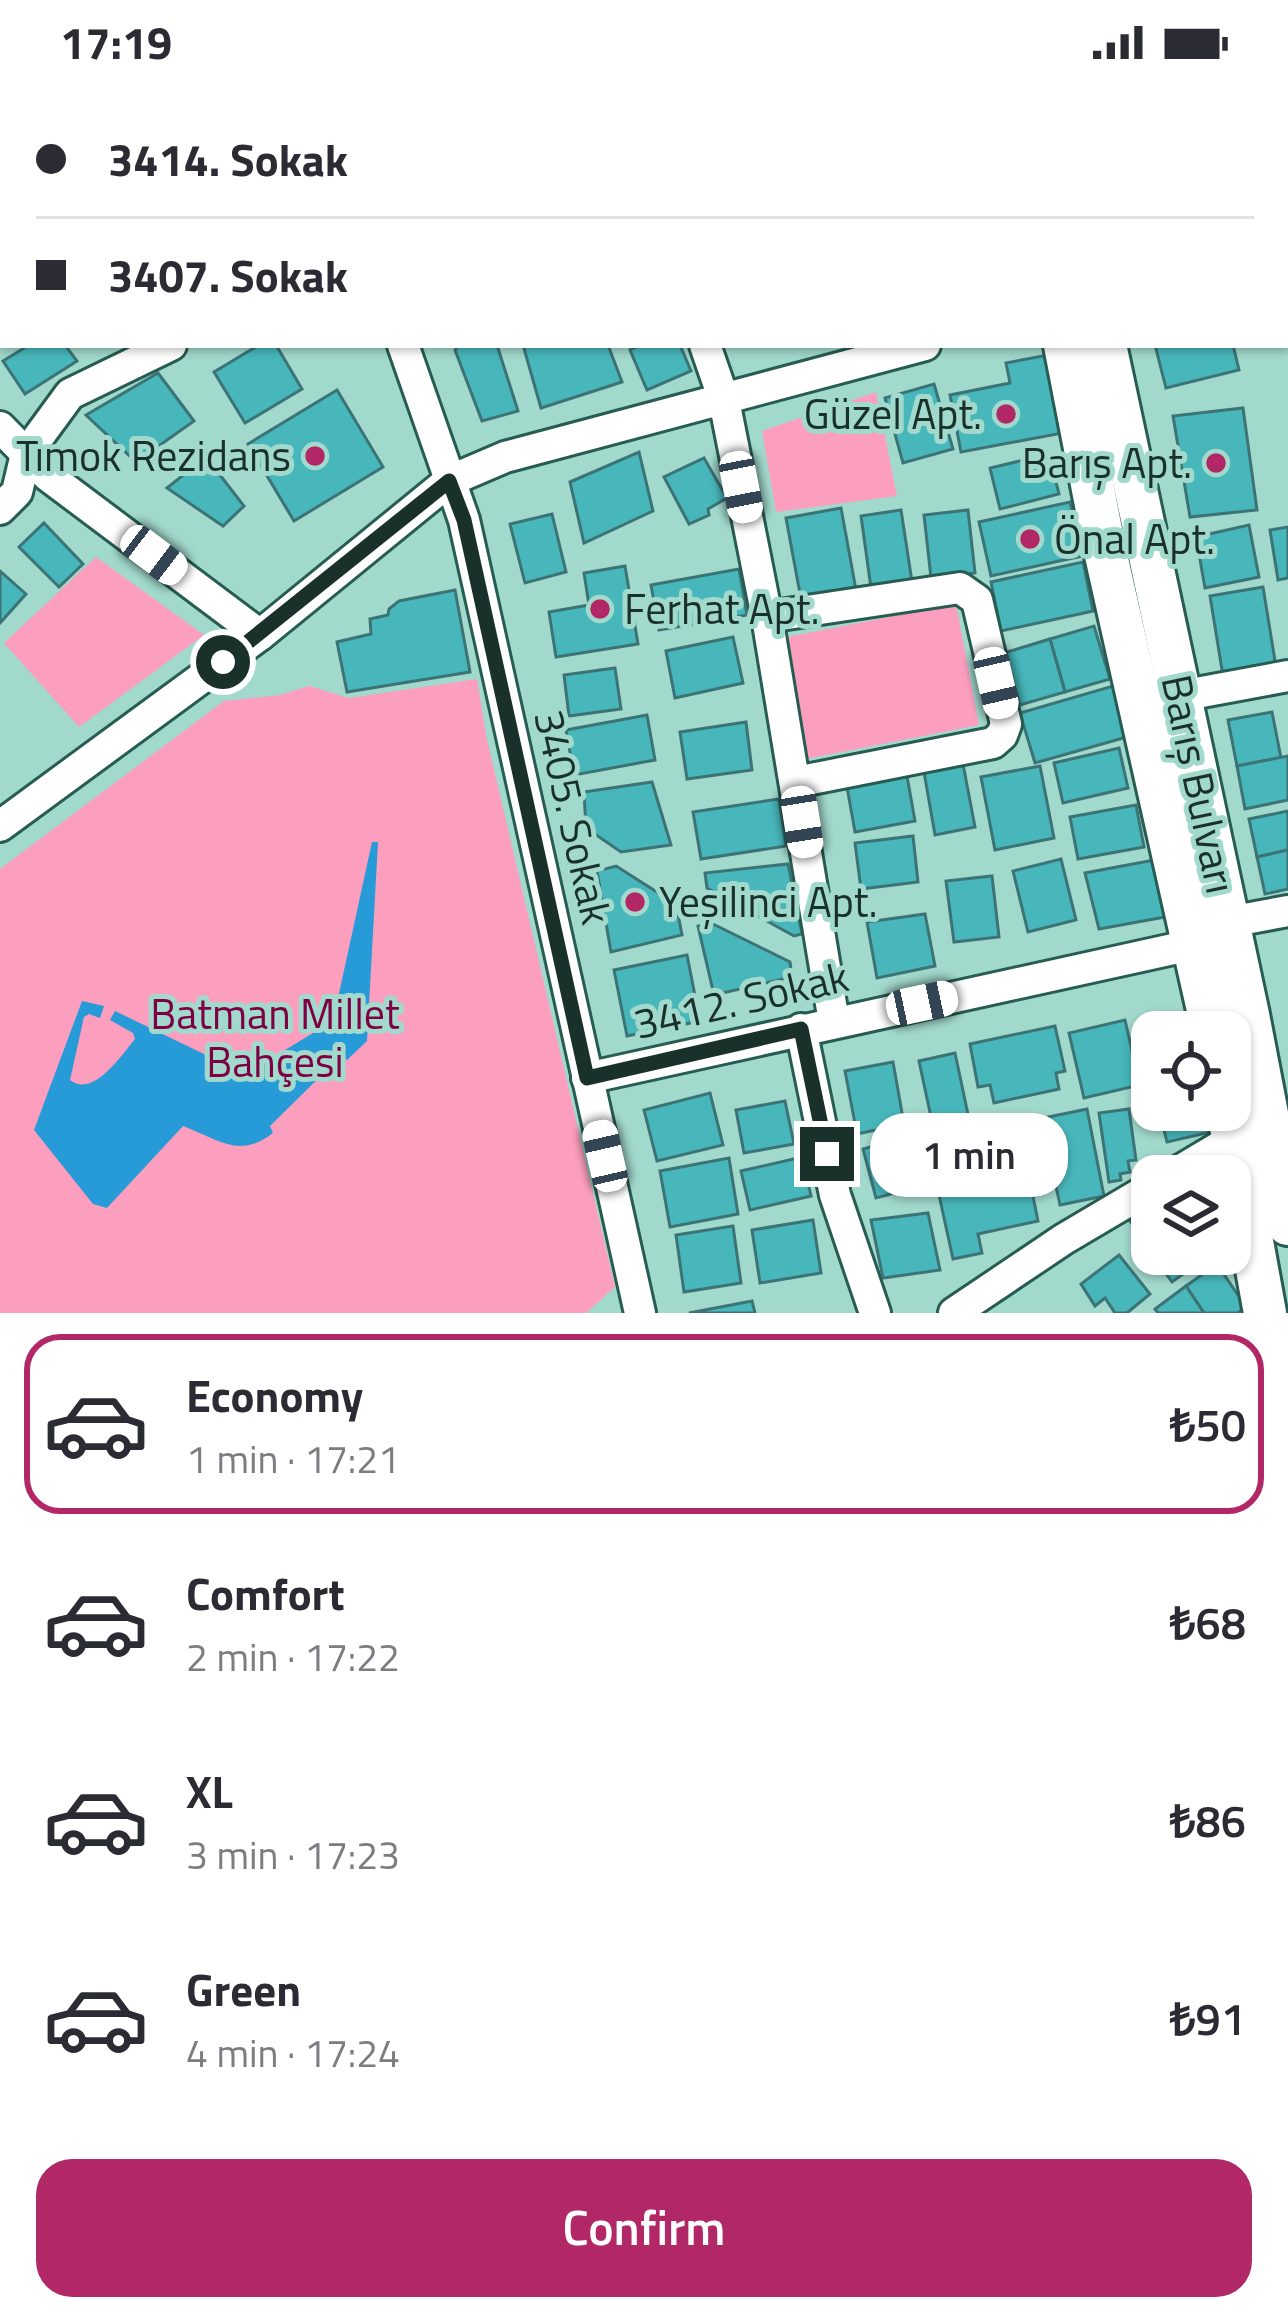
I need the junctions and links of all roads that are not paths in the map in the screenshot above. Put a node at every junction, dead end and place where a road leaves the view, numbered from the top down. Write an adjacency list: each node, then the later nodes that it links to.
1 (165, 348): 9 (street)
2 (404, 348): 10 (street, 3405. Sokak)
3 (706, 348): 7 (street)
4 (915, 348): 7 (street)
5 (1066, 348): 19 (main road, Barış Bulvarı)
6 (1106, 348): 15 (main road, Barış Bulvarı)
7 (724, 400): 10 (street); 12 (street)
8 (0, 427): 9 (street)
9 (26, 454): 11 (street); 13 (street)
10 (449, 481): 13 (street); 23 (street, 3405. Sokak)
11 (0, 509)
12 (766, 617): 16 (street); 16 (street)
13 (260, 635): 17 (street)
14 (1288, 676): 15 (street)
15 (1180, 696): 19 (main road, Barış Bulvarı)
16 (796, 782): 21 (street)
17 (0, 826)
18 (1288, 911): 19 (street, 3412. Sokak)
19 (1212, 933): 20 (main road, Barış Bulvarı); 21 (street, 3412. Sokak); 28 (main road, Barış Bulvarı)
20 (1213, 1011)
21 (834, 1022): 22 (street, 3412. Sokak)
22 (801, 1029): 23 (street, 3412. Sokak); 30 (street)
23 (587, 1078): 29 (street, 3405. Sokak)
24 (1223, 1131): 26 (street)
25 (1231, 1131): 32 (main road)
26 (1195, 1155)
27 (1131, 1199): 31 (street)
28 (1288, 1224)
29 (640, 1313)
30 (875, 1313)
31 (954, 1313)
32 (1265, 1313)

